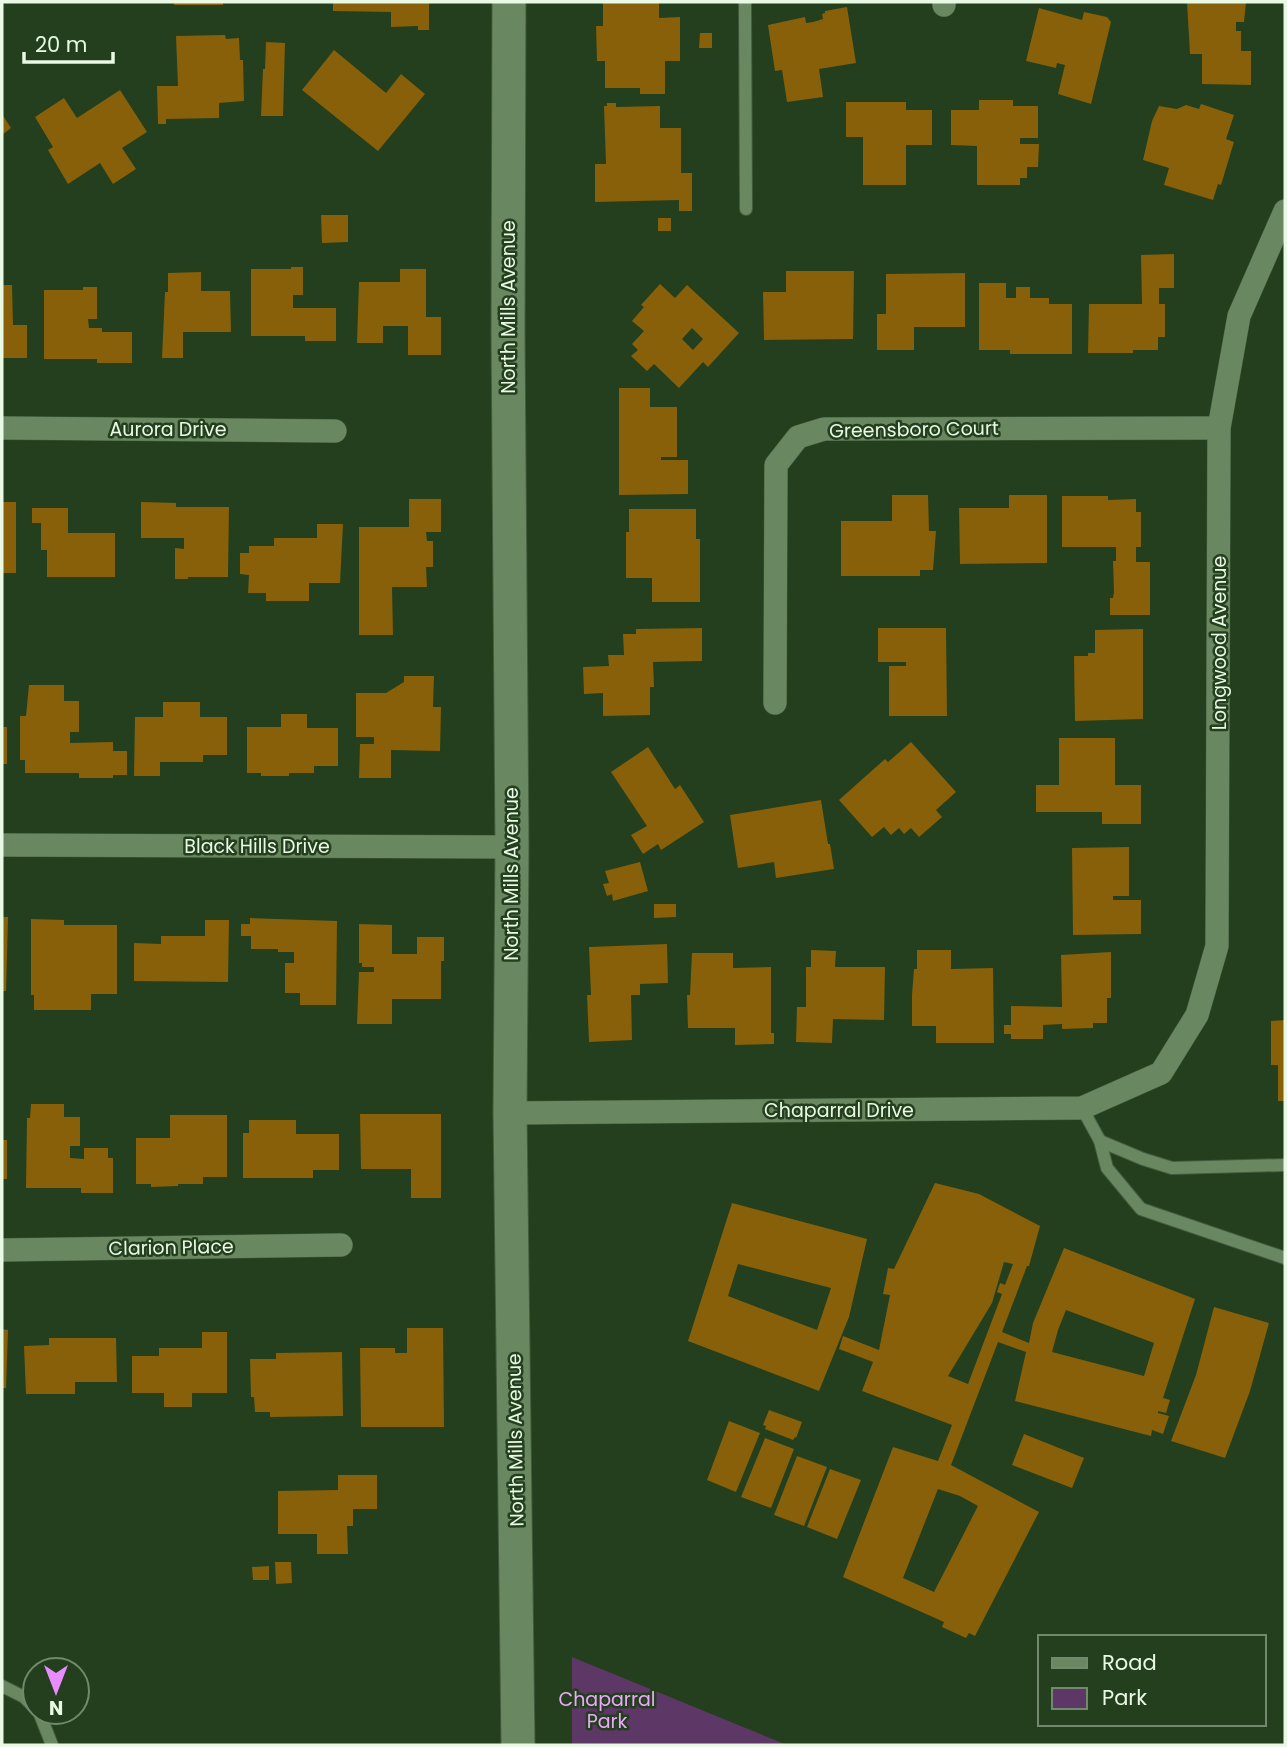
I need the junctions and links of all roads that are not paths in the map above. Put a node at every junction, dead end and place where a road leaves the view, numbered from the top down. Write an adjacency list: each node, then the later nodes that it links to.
1 (509, 2): 10 (main road, North Mills Avenue)
2 (745, 2): 3 (lane)
3 (746, 209)
4 (1283, 220): 6 (street, Longwood Avenue)
5 (2, 428): 7 (street, Aurora Drive)
6 (1219, 428): 8 (street, Greensboro Court); 11 (street, Longwood Avenue)
7 (335, 431)
8 (775, 703)
9 (2, 845): 10 (street, Black Hills Drive)
10 (512, 847): 13 (main road, North Mills Avenue)
11 (1161, 1073): 12 (street, Chaparral Drive)
12 (1082, 1108): 13 (street, Chaparral Drive); 14 (lane)
13 (510, 1113): 23 (main road, North Mills Avenue)
14 (1100, 1141): 15 (lane); 18 (lane)
15 (1285, 1165)
16 (341, 1245): 17 (street, Clarion Place)
17 (2, 1250)
18 (1285, 1258)
19 (2, 1686): 20 (lane)
20 (21, 1696)
21 (45, 1726): 22 (lane)
22 (52, 1745)
23 (519, 1745)

